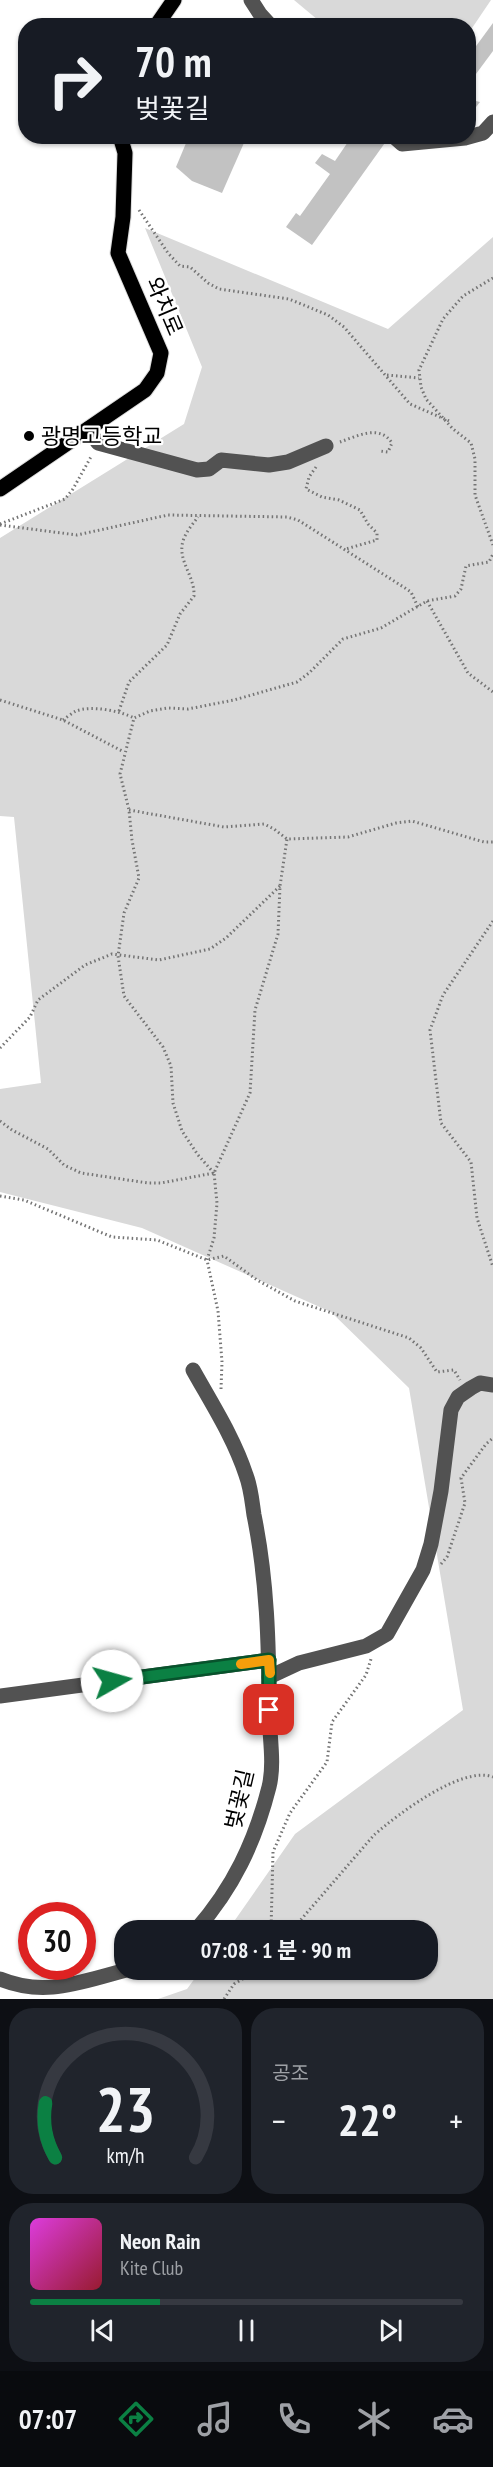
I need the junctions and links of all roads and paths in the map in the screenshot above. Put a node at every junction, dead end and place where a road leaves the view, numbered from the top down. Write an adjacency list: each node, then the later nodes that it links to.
1 (174, 0): 3 (main road)
2 (251, 0): 4 (street)
3 (162, 18)
4 (264, 18)
5 (493, 122): 6 (street)
6 (476, 135)
7 (122, 144): 8 (main road, 와치로)
8 (124, 194): 10 (path); 13 (main road, 와치로)
9 (493, 278): 11 (path)
10 (387, 375): 11 (path); 12 (path)
11 (419, 378): 12 (path)
12 (448, 422): 20 (path)
13 (88, 429): 14 (street); 17 (main road, 와치로)
14 (98, 443): 15 (street); 19 (path)
15 (326, 446): 16 (path); 21 (path)
16 (380, 451)
17 (0, 489)
18 (198, 517): 19 (path); 21 (path); 27 (path)
19 (0, 524)
20 (493, 545)
21 (344, 550): 24 (path)
22 (493, 554): 23 (path)
23 (427, 601): 24 (path); 25 (path)
24 (418, 607): 28 (path)
25 (493, 692)
26 (0, 700): 29 (path)
27 (119, 711): 28 (path); 29 (path)
28 (134, 718): 30 (path)
29 (63, 720): 30 (path)
30 (124, 752): 31 (path)
31 (129, 810): 32 (path); 36 (path)
32 (287, 839): 33 (path); 34 (path)
33 (493, 842)
34 (280, 886): 36 (path); 39 (path)
35 (493, 921): 42 (path)
36 (118, 956): 37 (path); 39 (path)
37 (0, 1048)
38 (0, 1121): 39 (path)
39 (214, 1173): 41 (path)
40 (0, 1196): 41 (path)
41 (207, 1260): 45 (path); 46 (path)
42 (493, 1267)
43 (193, 1370): 46 (street, 벚꽃길)
44 (493, 1385): 45 (street)
45 (463, 1393): 49 (street)
46 (219, 1416): 50 (street, 벚꽃길)
47 (493, 1438): 48 (path)
48 (436, 1569)
49 (377, 1640): 51 (street); 55 (path)
50 (269, 1660): 51 (street, 벚꽃길); 52 (street)
51 (270, 1677): 54 (street, 벚꽃길)
52 (0, 1696)
53 (493, 1777): 56 (path)
54 (205, 1920)
55 (271, 1920)
56 (301, 1920)
57 (114, 1973): 58 (street)
58 (0, 1979)
59 (241, 1980): 60 (path)
60 (224, 1999)

